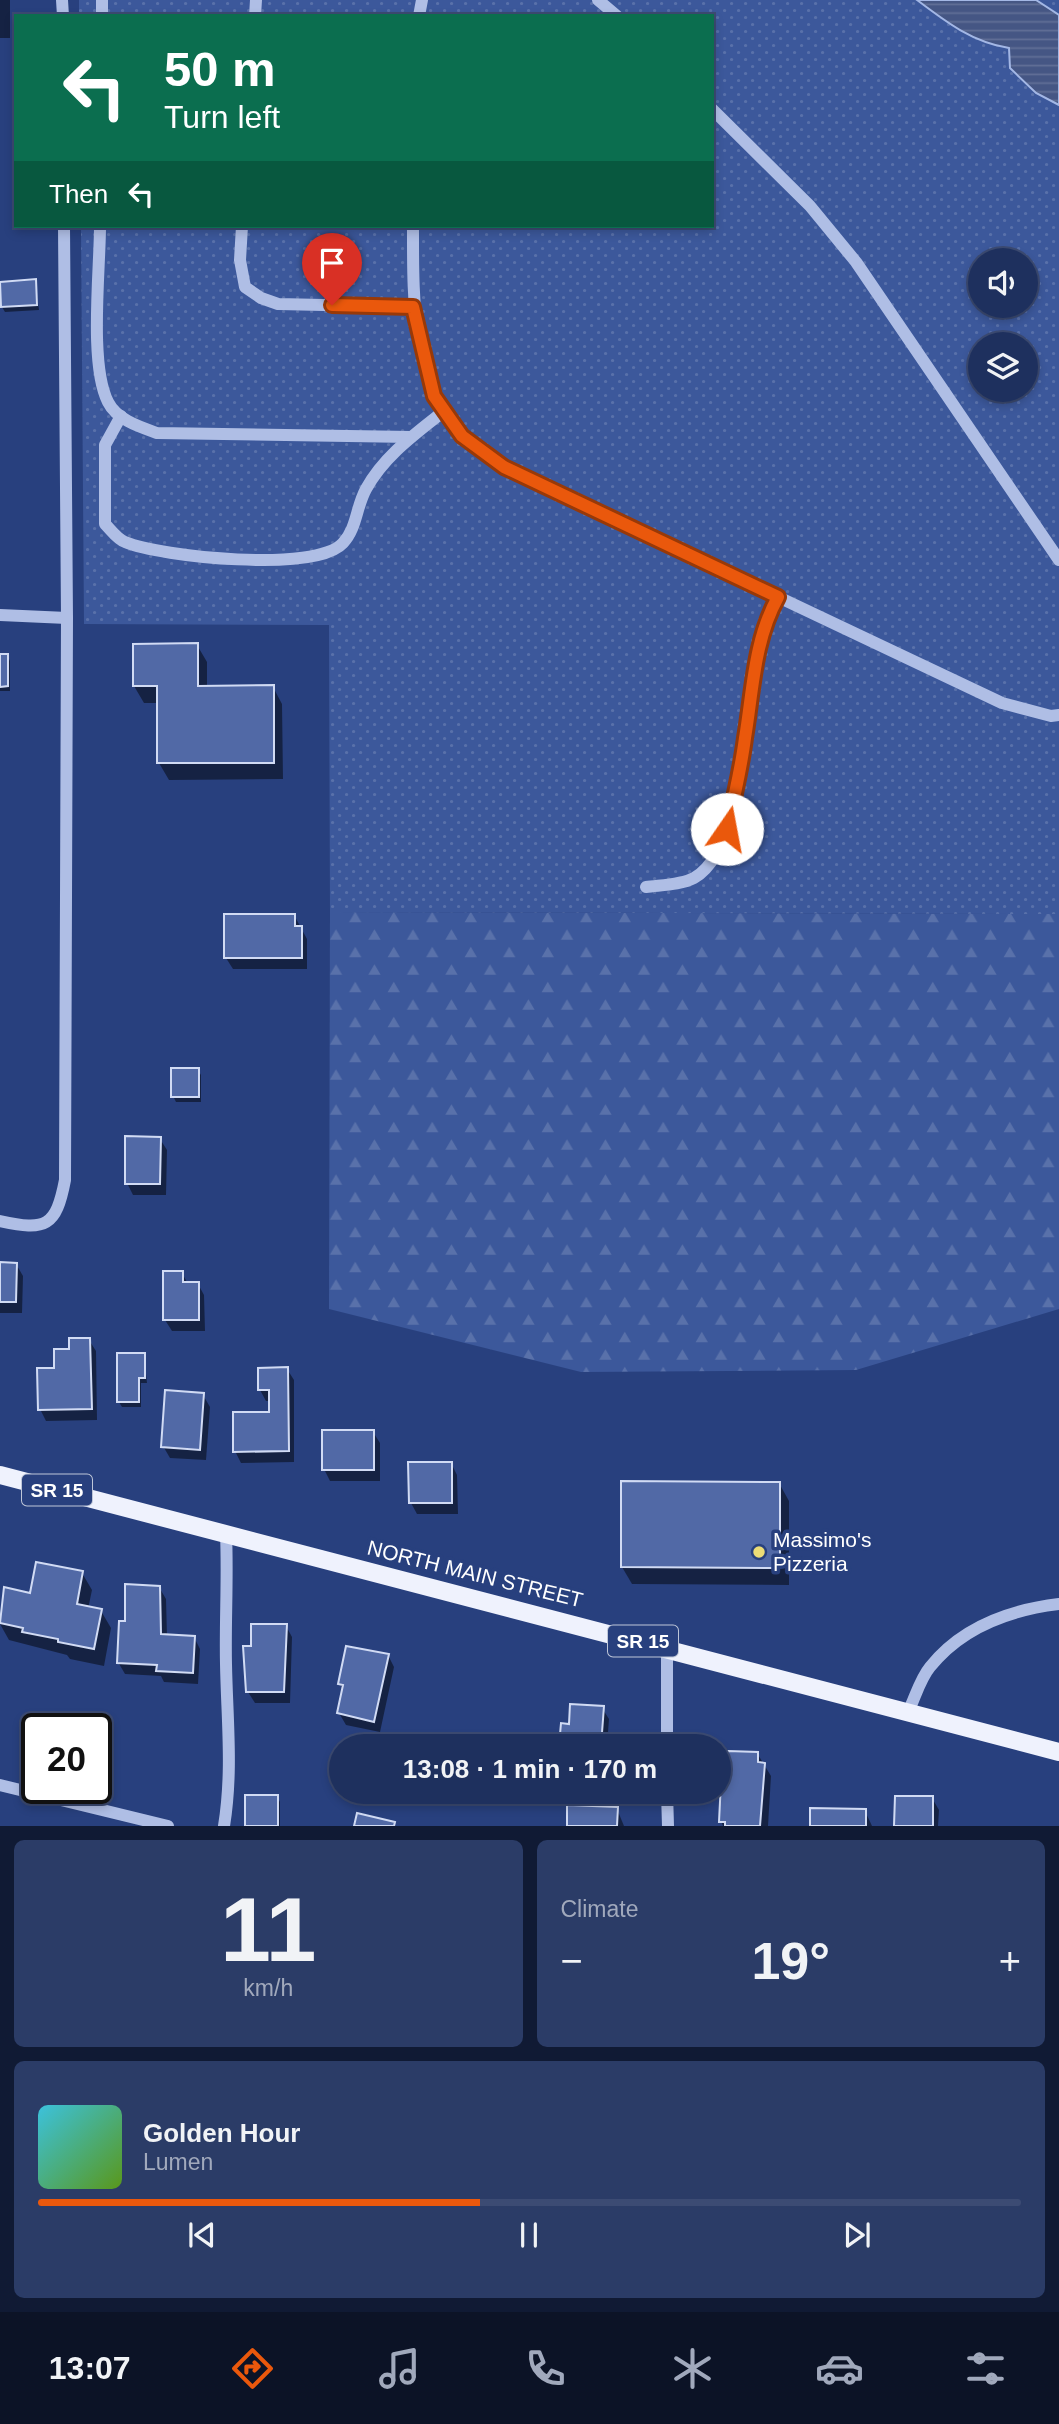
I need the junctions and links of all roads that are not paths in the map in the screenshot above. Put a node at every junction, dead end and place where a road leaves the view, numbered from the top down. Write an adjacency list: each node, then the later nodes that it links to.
1 (598, 0): 2 (street)
2 (615, 14)
3 (714, 111): 12 (street)
4 (64, 228): 15 (street)
5 (100, 228): 10 (street)
6 (242, 228): 8 (street)
7 (413, 228): 8 (street)
8 (413, 307): 9 (street)
9 (444, 411): 11 (street); 13 (street)
10 (121, 416): 11 (street); 11 (street)
11 (411, 437)
12 (1059, 560)
13 (778, 597): 16 (street); 17 (street)
14 (0, 615): 15 (street)
15 (67, 618): 18 (street)
16 (1059, 715)
17 (646, 887)
18 (0, 1221)
19 (0, 1475): 20 (main road, NORTH MAIN STREET / SR 15)
20 (226, 1534): 22 (main road, NORTH MAIN STREET / SR 15); 29 (street)
21 (1059, 1604): 23 (street)
22 (667, 1647): 23 (main road, NORTH MAIN STREET / SR 15); 24 (street)
23 (908, 1712): 25 (main road, NORTH MAIN STREET / SR 15)
24 (667, 1734)
25 (1059, 1752)
26 (0, 1784): 28 (street)
27 (667, 1804): 30 (street)
28 (168, 1825)
29 (223, 1825)
30 (668, 1825)

